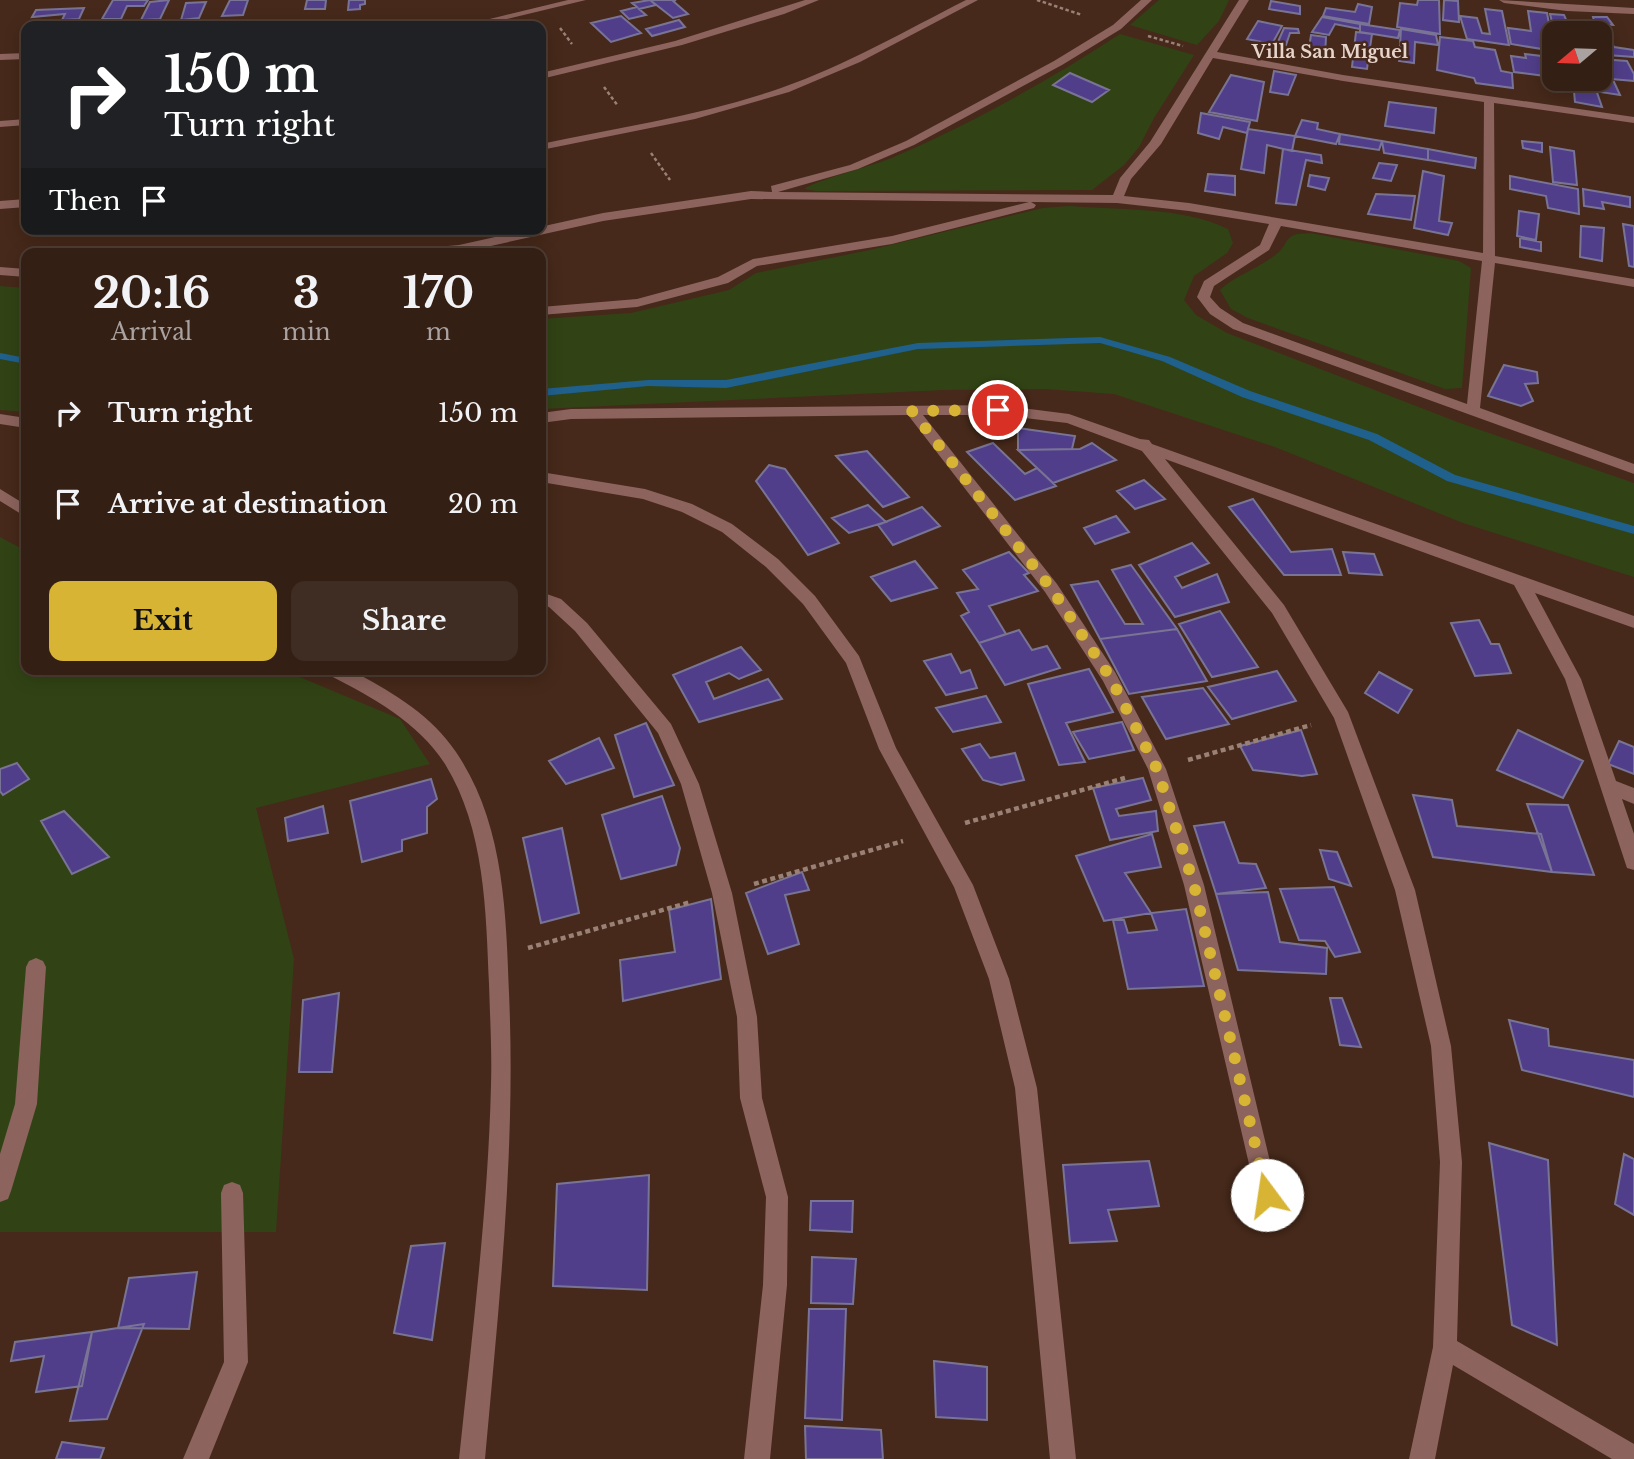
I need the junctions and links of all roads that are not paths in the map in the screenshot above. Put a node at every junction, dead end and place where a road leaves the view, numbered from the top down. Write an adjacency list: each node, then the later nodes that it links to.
1 (581, 0): 8 (street)
2 (814, 0): 12 (street)
3 (972, 0): 17 (street)
4 (1147, 0): 18 (street)
5 (1244, 0): 9 (street)
6 (1504, 0): 7 (street)
7 (1634, 11)
8 (488, 21)
9 (1209, 54): 13 (street); 20 (street)
10 (21, 56): 11 (street)
11 (0, 57)
12 (546, 75)
13 (1489, 97): 14 (street); 27 (street)
14 (1634, 120)
15 (21, 122): 16 (street)
16 (0, 124)
17 (546, 146)
18 (751, 195): 19 (street); 24 (street)
19 (1057, 199): 20 (street); 31 (street)
20 (1117, 199): 23 (street)
21 (21, 203): 22 (street)
22 (0, 205)
23 (1276, 223): 27 (street); 33 (street)
24 (546, 230)
25 (522, 235): 26 (street)
26 (464, 248)
27 (1489, 257): 30 (street); 33 (street)
28 (0, 271): 29 (street)
29 (21, 273)
30 (1634, 283)
31 (546, 311)
32 (912, 411): 34 (street); 37 (street); 52 (street)
33 (1474, 412): 38 (street)
34 (546, 417)
35 (0, 419): 36 (street)
36 (21, 422)
37 (1144, 443): 42 (street); 53 (street)
38 (1634, 470)
39 (546, 478): 58 (street)
40 (0, 494): 41 (street)
41 (21, 509)
42 (1520, 580): 44 (street); 46 (street)
43 (546, 600): 57 (street)
44 (1634, 622)
45 (345, 675): 56 (street)
46 (1609, 786): 47 (street); 48 (street)
47 (1634, 796)
48 (1634, 862)
49 (36, 967): 50 (street)
50 (0, 1191)
51 (232, 1192): 55 (street)
52 (1273, 1220)
53 (1445, 1347): 54 (street); 59 (street)
54 (1634, 1458)
55 (196, 1459)
56 (472, 1459)
57 (757, 1459)
58 (1063, 1459)
59 (1422, 1459)

